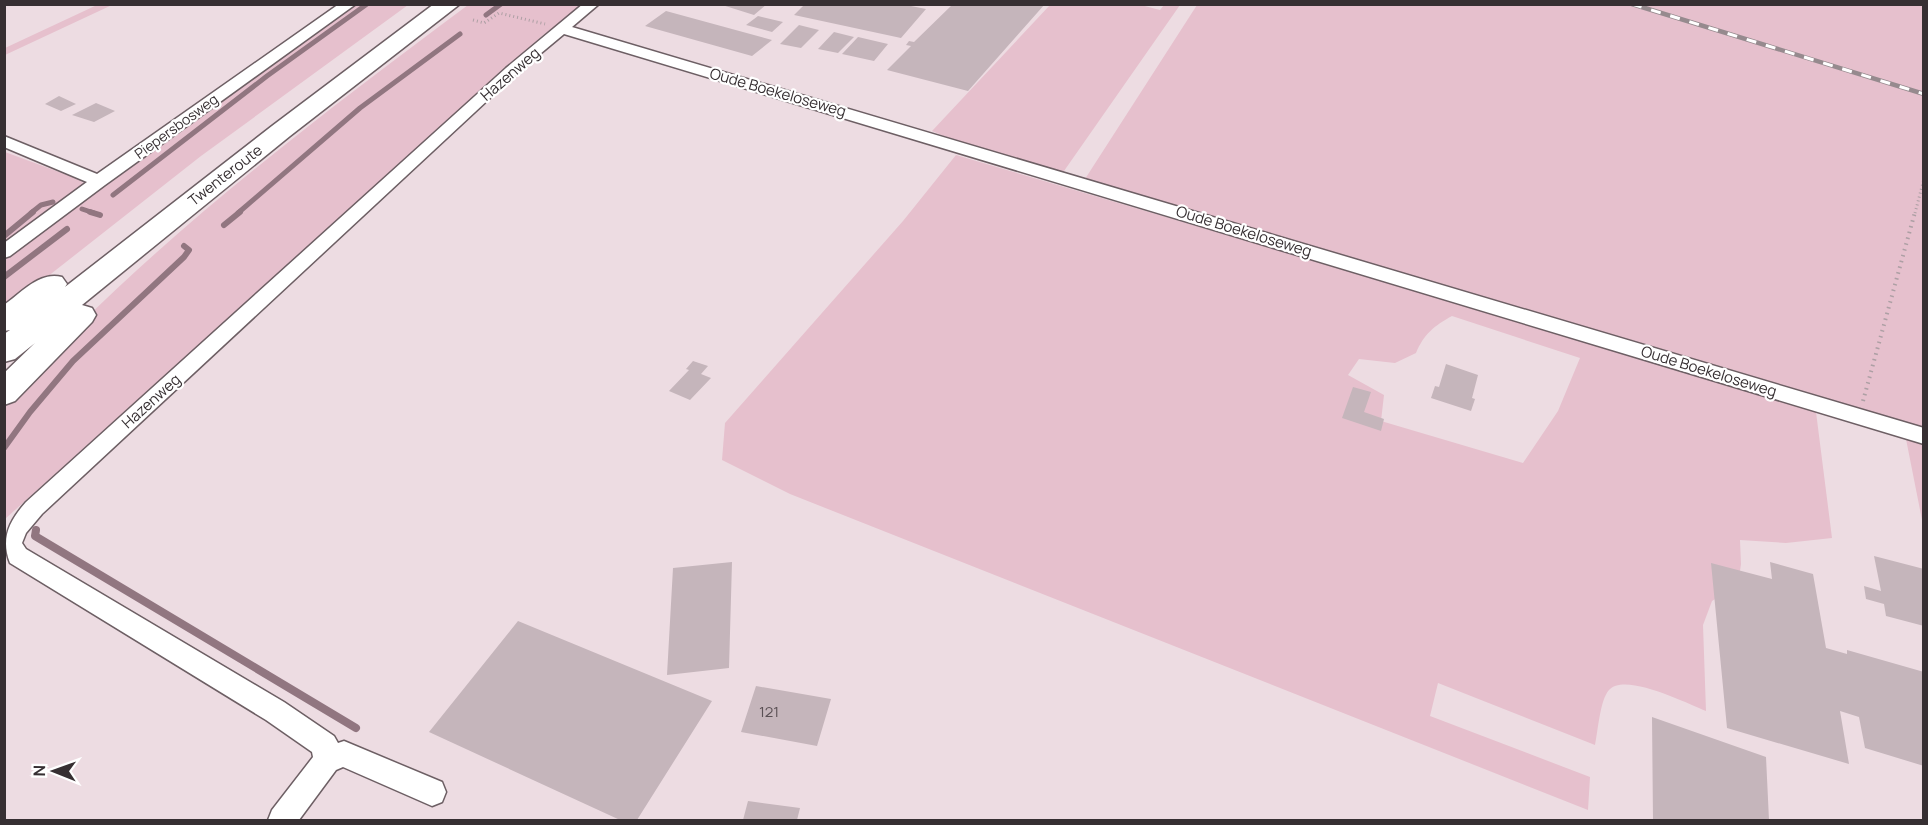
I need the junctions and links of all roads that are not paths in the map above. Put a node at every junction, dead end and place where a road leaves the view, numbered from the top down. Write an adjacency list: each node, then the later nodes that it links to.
1 (349, 4): 8 (street, Piepersbosweg)
2 (422, 4): 10 (highway, Twenteroute)
3 (449, 4): 6 (highway, Twenteroute)
4 (592, 4): 5 (street, Hazenweg)
5 (563, 28): 13 (street, Oude Boekeloseweg); 14 (street, Hazenweg)
6 (281, 131): 11 (highway, Twenteroute); 12 (highway)
7 (4, 141): 8 (street)
8 (99, 181): 9 (street, Piepersbosweg)
9 (4, 252)
10 (4, 321)
11 (4, 351)
12 (4, 393)
13 (1923, 436)
14 (327, 760): 15 (street); 16 (street)
15 (432, 792)
16 (282, 820)

